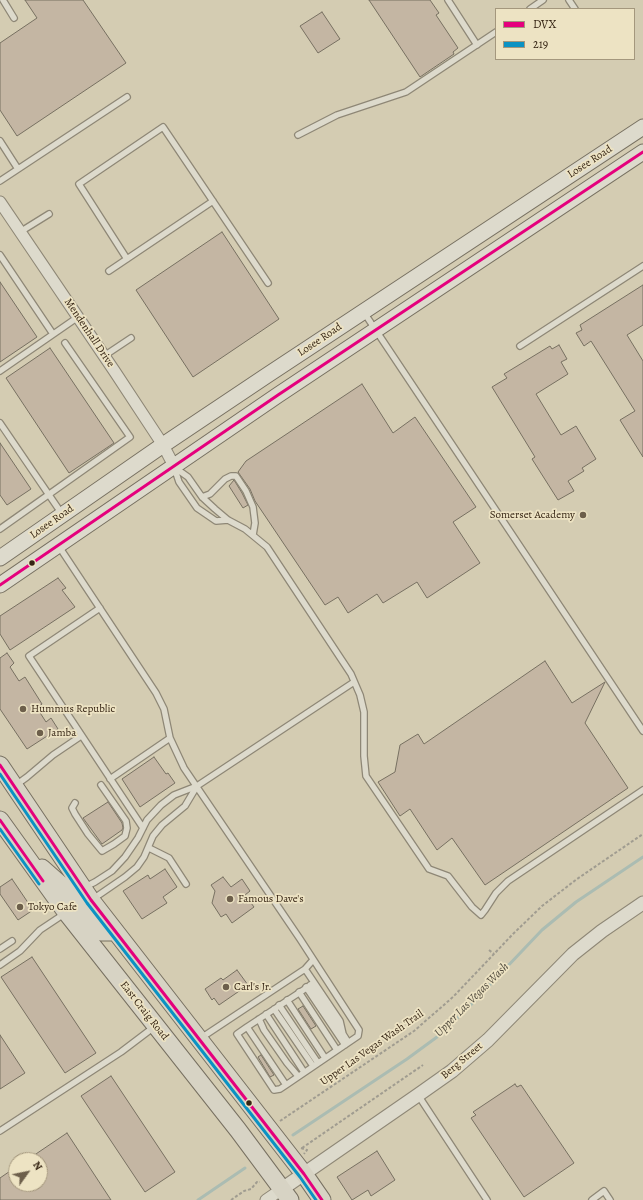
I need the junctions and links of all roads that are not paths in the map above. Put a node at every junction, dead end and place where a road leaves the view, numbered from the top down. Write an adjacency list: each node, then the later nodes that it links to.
1 (3, 0): 5 (lane)
2 (448, 0): 7 (lane)
3 (543, 0): 4 (lane)
4 (531, 8)
5 (14, 18)
6 (495, 33): 7 (lane)
7 (477, 45): 10 (lane)
8 (127, 97): 14 (lane)
9 (643, 127): 26 (main road, Losee Road)
10 (298, 135)
11 (0, 141): 14 (lane)
12 (643, 141): 16 (main road)
13 (643, 152): 16 (main road, Losee Road)
14 (18, 169): 15 (lane)
15 (0, 181)
16 (594, 186): 28 (main road, Losee Road)
17 (213, 201): 22 (lane); 22 (lane); 25 (lane)
18 (0, 202): 20 (street, Mendenhall Drive)
19 (49, 214): 20 (lane)
20 (20, 232): 27 (street, Mendenhall Drive)
21 (0, 255): 29 (lane)
22 (127, 259): 24 (lane)
23 (643, 266): 32 (lane)
24 (109, 271)
25 (268, 283)
26 (363, 311): 28 (lane); 36 (main road, Losee Road)
27 (78, 317): 29 (lane); 33 (street, Mendenhall Drive)
28 (376, 330): 37 (main road, Losee Road); 49 (lane)
29 (53, 334): 34 (lane)
30 (131, 338): 33 (lane)
31 (65, 343): 38 (lane)
32 (520, 346)
33 (104, 356): 36 (street, Mendenhall Drive)
34 (0, 371)
35 (0, 423): 38 (lane)
36 (163, 445): 37 (street, Mendenhall Drive); 40 (main road, Losee Road)
37 (174, 466): 39 (lane); 41 (lane); 44 (main road, Losee Road)
38 (49, 494): 40 (lane); 42 (lane)
39 (202, 497): 41 (lane); 43 (lane)
40 (62, 514): 45 (main road, Losee Road)
41 (228, 520): 43 (lane)
42 (0, 529)
43 (253, 535): 48 (lane)
44 (58, 545): 46 (main road, Losee Road); 47 (lane)
45 (0, 558)
46 (0, 585)
47 (100, 608): 50 (lane); 51 (lane)
48 (354, 682): 56 (lane); 57 (lane)
49 (643, 731)
50 (81, 736): 53 (lane); 55 (lane)
51 (170, 738): 53 (lane); 56 (lane)
52 (0, 765): 55 (main road)
53 (110, 779): 60 (lane)
54 (101, 785): 58 (lane)
55 (14, 786): 64 (main road)
56 (197, 786): 60 (lane); 61 (lane); 70 (lane)
57 (643, 790)
58 (75, 803)
59 (0, 820): 62 (main road, East Craig Road)
60 (143, 828): 64 (lane)
61 (149, 848): 63 (lane); 64 (lane)
62 (23, 853): 64 (main road); 66 (main road, East Craig Road)
63 (186, 884)
64 (87, 894): 67 (main road)
65 (643, 903): 90 (street, Berg Street)
66 (66, 912): 67 (main road); 71 (lane); 80 (main road, East Craig Road)
67 (116, 932): 82 (main road)
68 (12, 941): 69 (lane)
69 (0, 949)
70 (313, 960): 72 (lane); 83 (lane)
71 (0, 964)
72 (304, 969): 73 (lane); 82 (lane)
73 (310, 985): 74 (lane); 83 (lane); 83 (lane)
74 (299, 992): 75 (lane); 84 (lane)
75 (287, 1000): 76 (lane); 85 (lane)
76 (279, 1005): 77 (lane); 86 (lane)
77 (274, 1009): 78 (lane); 86 (lane)
78 (266, 1014): 79 (lane); 87 (lane)
79 (259, 1019): 81 (lane); 88 (lane)
80 (155, 1026): 91 (lane); 93 (main road, East Craig Road)
81 (247, 1027): 89 (lane); 89 (lane)
82 (199, 1040): 92 (main road)
83 (347, 1044): 84 (lane)
84 (337, 1050): 85 (lane)
85 (325, 1058): 86 (lane)
86 (315, 1065): 87 (lane)
87 (304, 1072): 88 (lane)
88 (298, 1076): 89 (lane)
89 (286, 1085)
90 (418, 1095): 92 (street, Berg Street); 96 (lane)
91 (0, 1131)
92 (304, 1174): 93 (street, Berg Street); 95 (main road)
93 (281, 1188): 94 (street, Berg Street)
94 (266, 1200)
95 (322, 1200)
96 (487, 1200)
97 (592, 1200): 98 (lane)
98 (610, 1200)

